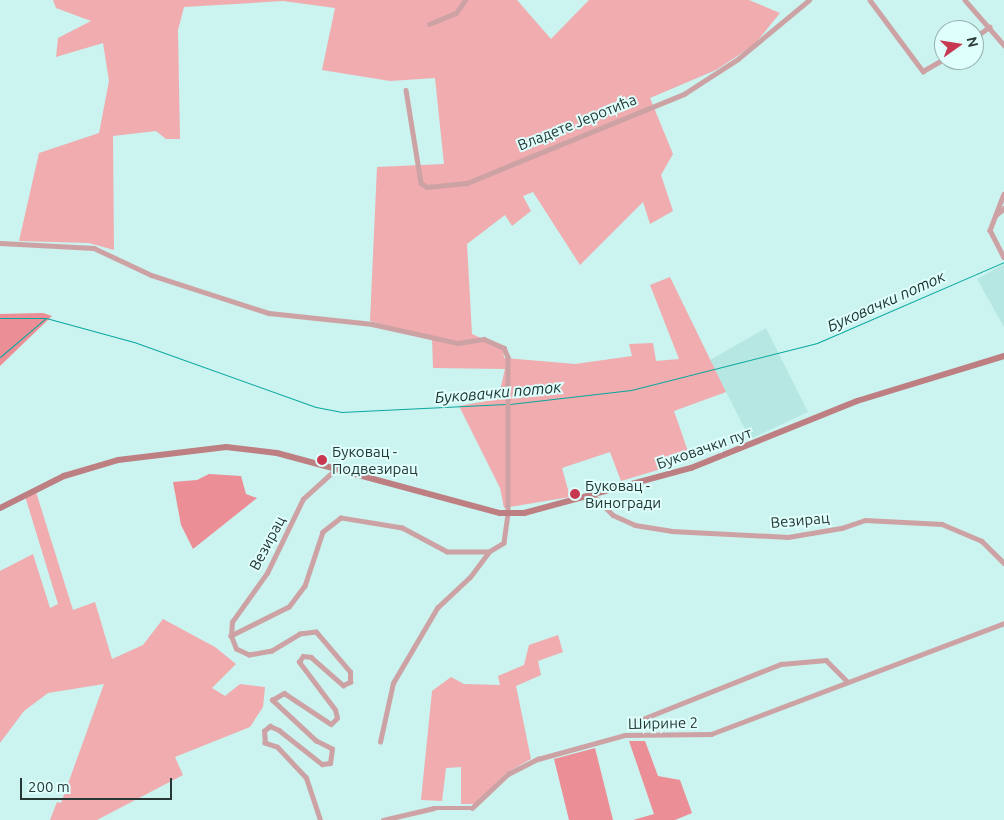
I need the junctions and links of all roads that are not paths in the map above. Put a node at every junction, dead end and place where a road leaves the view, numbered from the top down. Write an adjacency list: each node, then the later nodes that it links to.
1 (466, 0): 5 (street)
2 (809, 0): 10 (street, Владете Јеротића)
3 (870, 0): 9 (street)
4 (965, 0): 6 (street)
5 (429, 24)
6 (989, 27): 7 (street); 8 (street)
7 (984, 31)
8 (1004, 45)
9 (934, 65)
10 (406, 90)
11 (1004, 194): 13 (street)
12 (1004, 208): 13 (street)
13 (995, 216): 15 (street)
14 (0, 243): 20 (street)
15 (1004, 257)
16 (1004, 356): 18 (street, Буковачки пут)
17 (335, 470): 19 (street, Буковачки пут); 20 (street, Буковачки пут); 24 (street, Везирац)
18 (593, 495): 20 (street, Буковачки пут); 22 (street, Везирац)
19 (0, 508)
20 (508, 514): 21 (street)
21 (489, 552): 24 (street); 27 (street)
22 (1004, 563)
23 (1004, 623): 25 (street, Ширине 2)
24 (231, 636): 28 (street)
25 (848, 682): 26 (street); 29 (street, Ширине 2)
26 (630, 724)
27 (380, 742)
28 (320, 820)
29 (383, 820)

